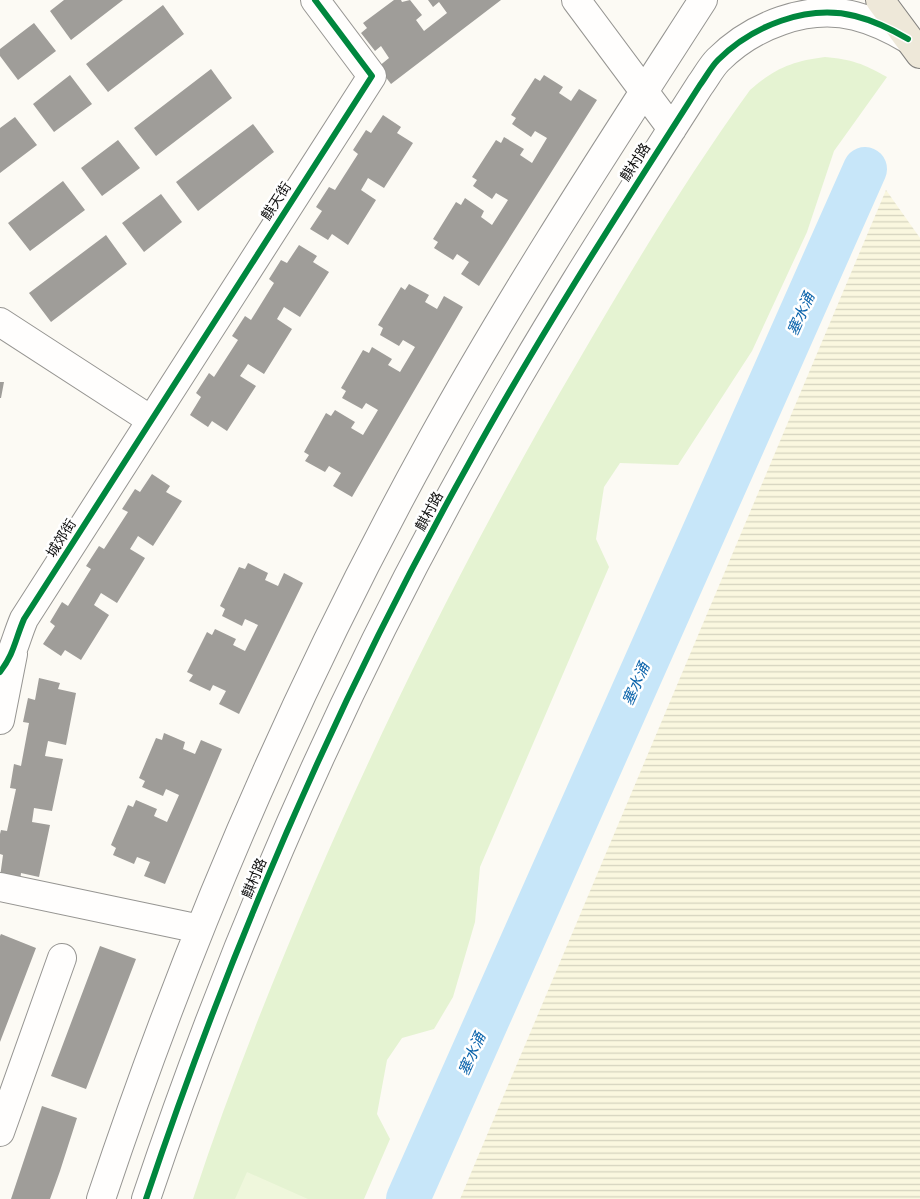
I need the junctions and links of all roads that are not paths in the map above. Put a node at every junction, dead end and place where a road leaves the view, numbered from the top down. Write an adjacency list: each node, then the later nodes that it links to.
1 (316, 0): 9 (street, 麒天街)
2 (576, 0): 6 (street)
3 (703, 0): 6 (street)
4 (880, 0): 5 (main road)
5 (914, 46): 7 (street, 麒村路)
6 (644, 91): 7 (street); 13 (street)
7 (672, 128): 17 (street, 麒村路)
8 (0, 322): 9 (street)
9 (151, 420): 10 (street, 城郊街)
10 (7, 662): 11 (street, 城郊街)
11 (0, 720)
12 (0, 886): 13 (street)
13 (200, 929): 16 (street)
14 (62, 958): 15 (street)
15 (0, 1132)
16 (101, 1199)
17 (146, 1199)

